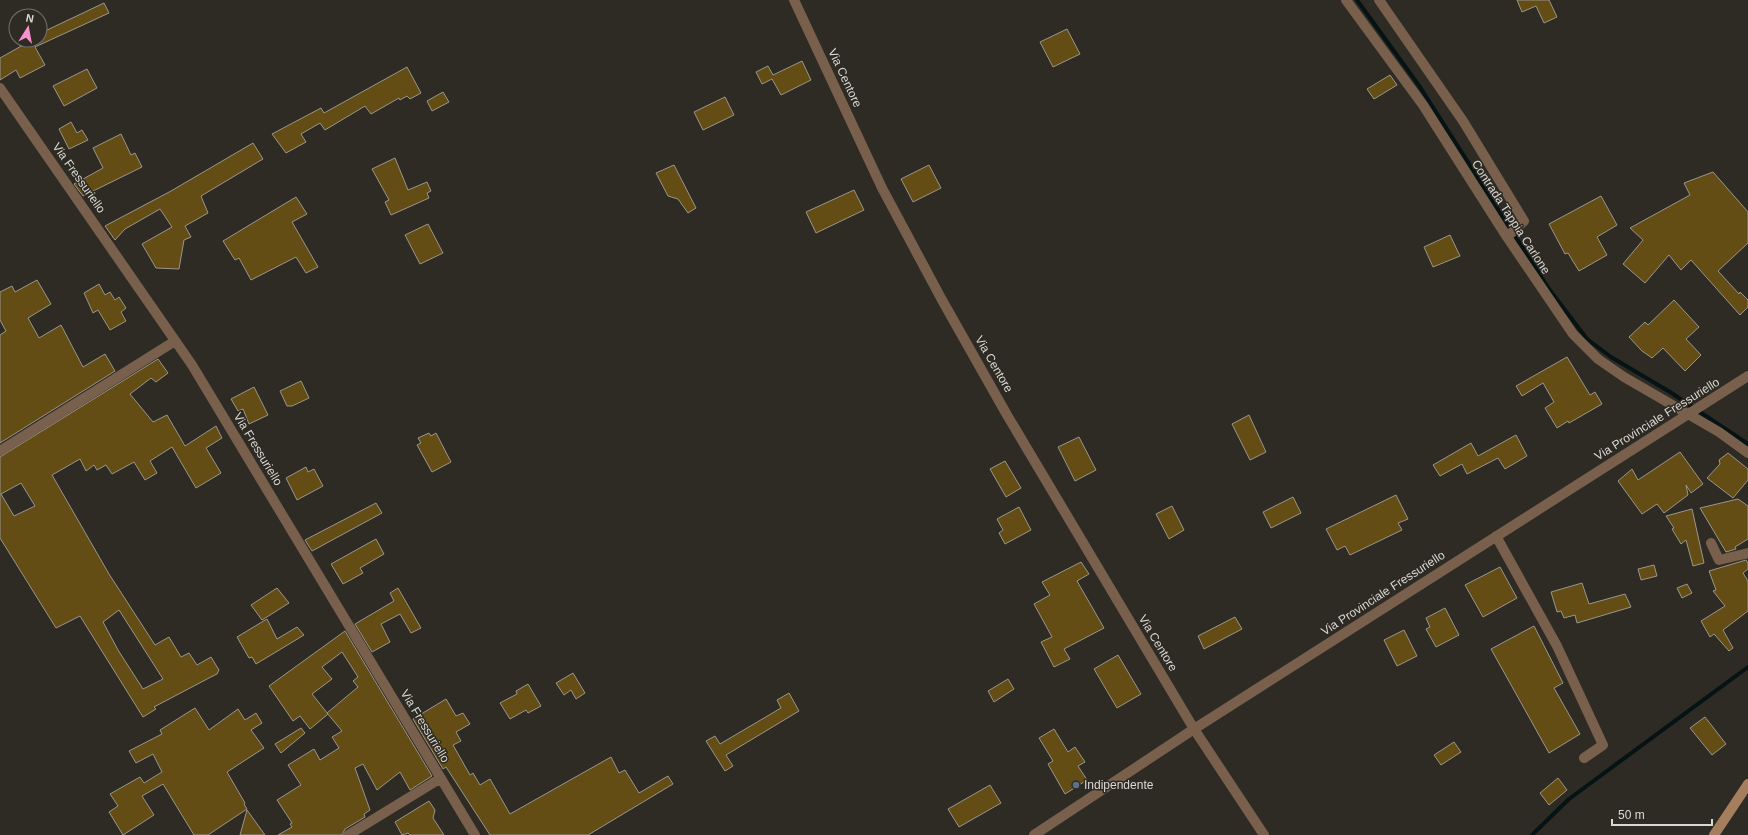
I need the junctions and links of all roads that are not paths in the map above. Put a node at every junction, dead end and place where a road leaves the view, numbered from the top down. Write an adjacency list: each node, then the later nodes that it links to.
1 (794, 0): 14 (street, Via Centore)
2 (1346, 0): 5 (street, Contrada Tappia Carlone)
3 (1379, 0): 5 (street)
4 (0, 88): 6 (street, Via Fressuriello)
5 (1507, 237): 8 (street, Contrada Tappia Carlone)
6 (175, 341): 9 (street); 16 (street, Via Fressuriello)
7 (1748, 376): 8 (street, Via Provinciale Fressuriello)
8 (1689, 414): 10 (street, Contrada Tappia Carlone); 11 (street, Via Provinciale Fressuriello)
9 (0, 451)
10 (1748, 453)
11 (1496, 536): 14 (street, Via Provinciale Fressuriello); 15 (street)
12 (1711, 544): 13 (street)
13 (1748, 553)
14 (1194, 729): 20 (street, Via Provinciale Fressuriello); 21 (street, Via Centore)
15 (1584, 758)
16 (441, 778): 18 (street); 19 (street, Via Fressuriello)
17 (1748, 784): 22 (street)
18 (348, 835)
19 (476, 835)
20 (1034, 835)
21 (1264, 835)
22 (1714, 835)

